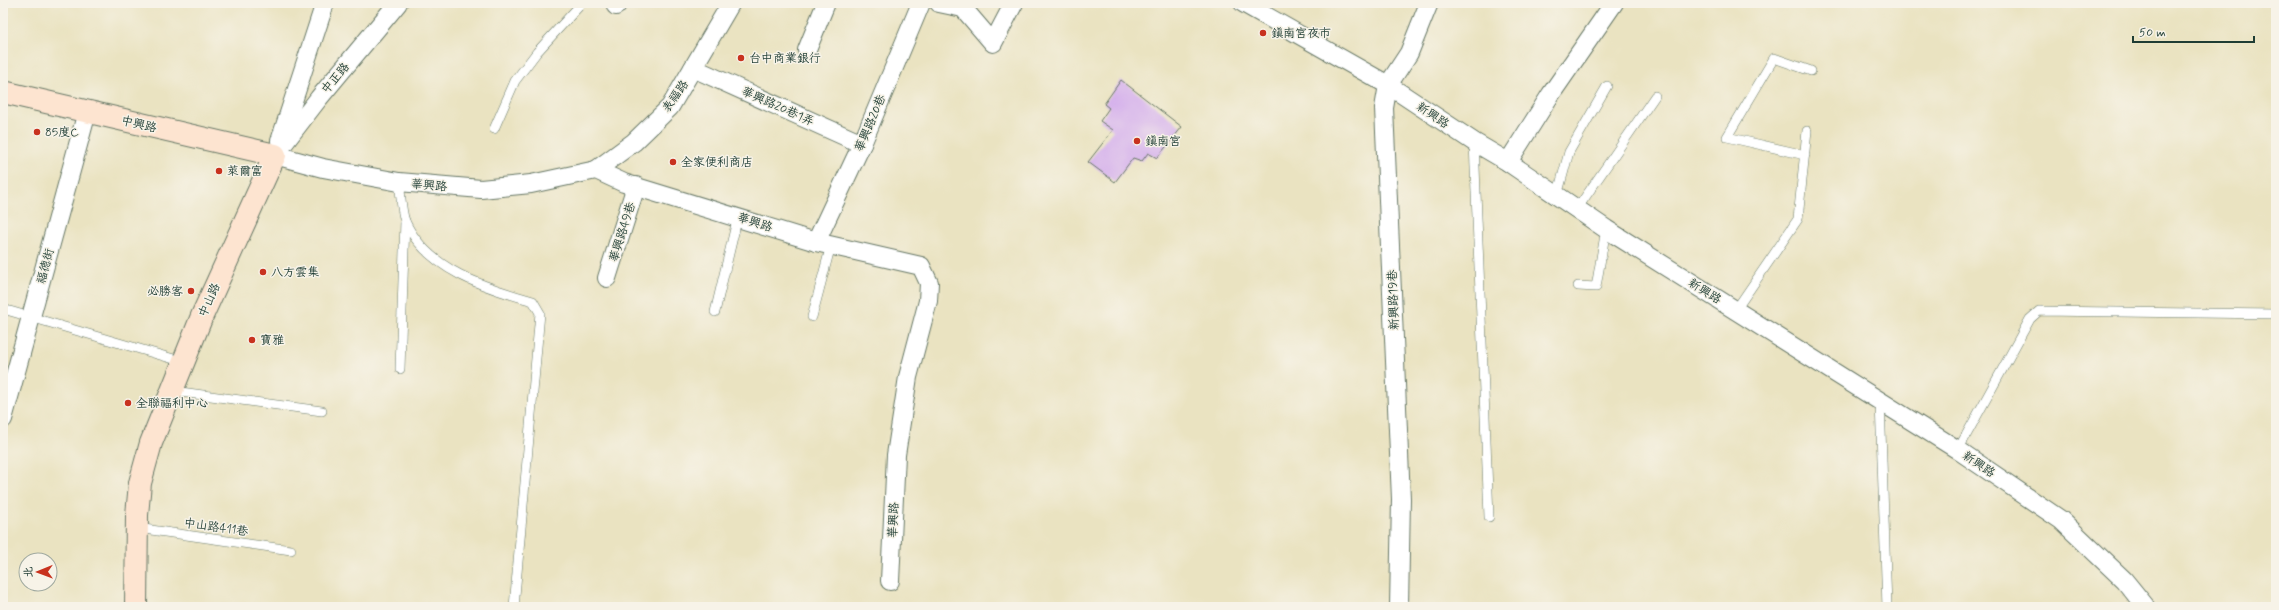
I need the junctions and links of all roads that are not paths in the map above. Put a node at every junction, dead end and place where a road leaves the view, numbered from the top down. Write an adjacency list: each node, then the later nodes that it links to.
1 (325, 3): 25 (street, 中山路)
2 (398, 3): 25 (street, 中正路)
3 (582, 3): 21 (lane)
4 (731, 3): 14 (street, 表福路)
5 (826, 3): 13 (street)
6 (921, 3): 24 (street, 華興路20巷)
7 (940, 3): 8 (street)
8 (1014, 3)
9 (1243, 3): 12 (street, 新興路)
10 (1429, 3): 16 (street, 新興路19巷)
11 (1614, 3): 27 (street)
12 (1265, 9): 16 (street, 新興路)
13 (807, 50)
14 (693, 68): 24 (street, 華興路20巷1弄); 28 (street, 表福路)
15 (1812, 71): 26 (lane)
16 (1388, 85): 23 (street, 新興路); 58 (street, 新興路19巷)
17 (1606, 86): 31 (lane)
18 (3, 92): 20 (street, 中興路)
19 (1655, 96): 32 (lane)
20 (87, 112): 25 (street, 中興路); 44 (street, 福德街)
21 (494, 128)
22 (1808, 131): 26 (lane)
23 (1474, 142): 27 (street, 新興路); 52 (lane)
24 (862, 144): 36 (street, 華興路20巷)
25 (275, 155): 29 (street, 華興路); 45 (street, 中山路)
26 (1805, 155): 40 (lane)
27 (1508, 162): 31 (street, 新興路)
28 (596, 170): 29 (street, 華興路); 30 (street, 華興路)
29 (399, 182): 34 (lane)
30 (636, 186): 33 (street, 華興路); 37 (street, 華興路49巷)
31 (1557, 196): 32 (street, 新興路)
32 (1577, 209): 35 (street, 新興路)
33 (738, 216): 36 (street, 華興路); 41 (lane)
34 (405, 221): 46 (lane); 57 (lane)
35 (1606, 229): 38 (lane); 40 (street, 新興路)
36 (824, 244): 43 (lane); 55 (street, 華興路)
37 (607, 278)
38 (1578, 286)
39 (3, 309): 44 (lane)
40 (1736, 310): 48 (street, 新興路)
41 (715, 312)
42 (2276, 314): 51 (lane)
43 (812, 316)
44 (31, 317): 45 (lane); 50 (street, 福德街)
45 (184, 362): 47 (street, 中山路)
46 (400, 369)
47 (172, 391): 49 (lane); 53 (street, 中山路)
48 (1880, 401): 51 (street, 新興路); 59 (lane)
49 (322, 411)
50 (3, 419)
51 (1958, 450): 60 (street, 新興路)
52 (1489, 517)
53 (137, 528): 54 (lane, 中山路411巷); 56 (street, 中山路)
54 (291, 550)
55 (890, 581)
56 (136, 607)
57 (514, 607)
58 (1399, 607)
59 (1887, 607)
60 (2146, 607)

